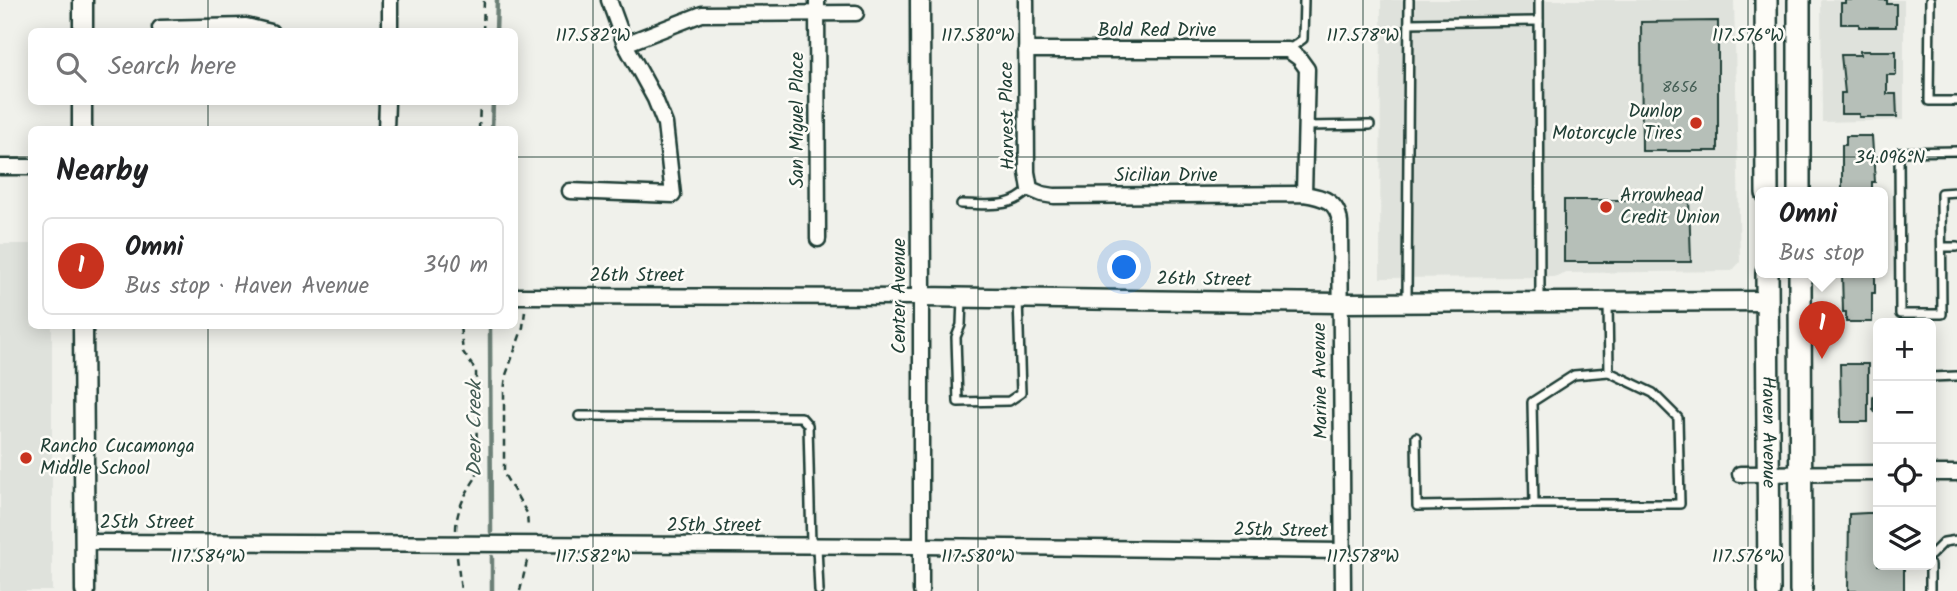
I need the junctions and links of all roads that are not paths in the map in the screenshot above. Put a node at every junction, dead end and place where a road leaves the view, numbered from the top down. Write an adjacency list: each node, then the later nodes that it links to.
1 (83, 0): 16 (street)
2 (390, 0): 19 (street)
3 (609, 0): 20 (street)
4 (920, 0): 46 (street, Center Avenue)
5 (1026, 0): 21 (street, Harvest Place)
6 (1304, 0): 22 (lane)
7 (1409, 0): 15 (lane)
8 (1539, 0): 14 (lane)
9 (1766, 0): 33 (main road)
10 (1799, 0): 34 (main road)
11 (1930, 0): 23 (lane)
12 (817, 6): 13 (street); 20 (street); 40 (street, San Miguel Place)
13 (856, 13)
14 (1539, 22): 15 (lane); 51 (lane)
15 (1409, 23): 50 (lane)
16 (83, 28)
17 (160, 28): 18 (street)
18 (254, 28)
19 (390, 28)
20 (625, 44): 36 (street)
21 (1026, 50): 22 (street, Bold Red Drive); 35 (street, Harvest Place)
22 (1288, 50): 29 (street)
23 (1957, 101)
24 (82, 105): 27 (street)
25 (387, 105): 28 (street)
26 (1370, 125): 29 (lane)
27 (82, 126)
28 (386, 126)
29 (1306, 126): 38 (street)
30 (1957, 151): 41 (lane)
31 (0, 167): 32 (street)
32 (28, 167)
33 (1767, 187)
34 (1800, 187)
35 (1030, 188): 38 (street, Sicilian Drive); 39 (lane)
36 (570, 191)
37 (1957, 192): 41 (lane)
38 (1304, 194): 53 (street, Marine Avenue)
39 (961, 204)
40 (818, 239)
41 (1942, 247): 42 (lane)
42 (1957, 247)
43 (1768, 278): 49 (main road, Haven Avenue)
44 (1800, 278): 60 (main road, Haven Avenue)
45 (520, 296): 46 (street, 26th Street)
46 (921, 297): 47 (street, 26th Street); 70 (street, Center Avenue)
47 (962, 298): 48 (street, 26th Street); 48 (lane)
48 (1018, 298): 53 (street, 26th Street)
49 (1768, 301): 52 (street, 26th Street); 65 (main road, Haven Avenue)
50 (1407, 302): 51 (street, 26th Street); 53 (street, 26th Street)
51 (1540, 302): 52 (street, 26th Street)
52 (1608, 302): 55 (lane)
53 (1339, 303): 72 (street, Marine Avenue)
54 (83, 329): 68 (street)
55 (1609, 372): 66 (lane); 66 (lane)
56 (1957, 376): 57 (lane)
57 (1936, 377)
58 (579, 416): 69 (lane)
59 (1416, 438): 66 (lane)
60 (1800, 473): 61 (street); 65 (street); 79 (main road, Haven Avenue)
61 (1873, 473)
62 (1936, 473): 63 (street)
63 (1957, 473)
64 (1740, 474): 65 (street)
65 (1768, 474): 78 (main road, Haven Avenue)
66 (1534, 504)
67 (1957, 540): 71 (lane)
68 (85, 542): 69 (street, 25th Street); 74 (street)
69 (814, 545): 70 (street, 25th Street); 75 (lane)
70 (921, 545): 72 (street, 25th Street); 76 (street, Center Avenue)
71 (1936, 550)
72 (1343, 551): 77 (street, Marine Avenue)
73 (1930, 570): 80 (lane)
74 (85, 591)
75 (819, 591)
76 (921, 591)
77 (1343, 591)
78 (1769, 591)
79 (1801, 591)
80 (1930, 591)

